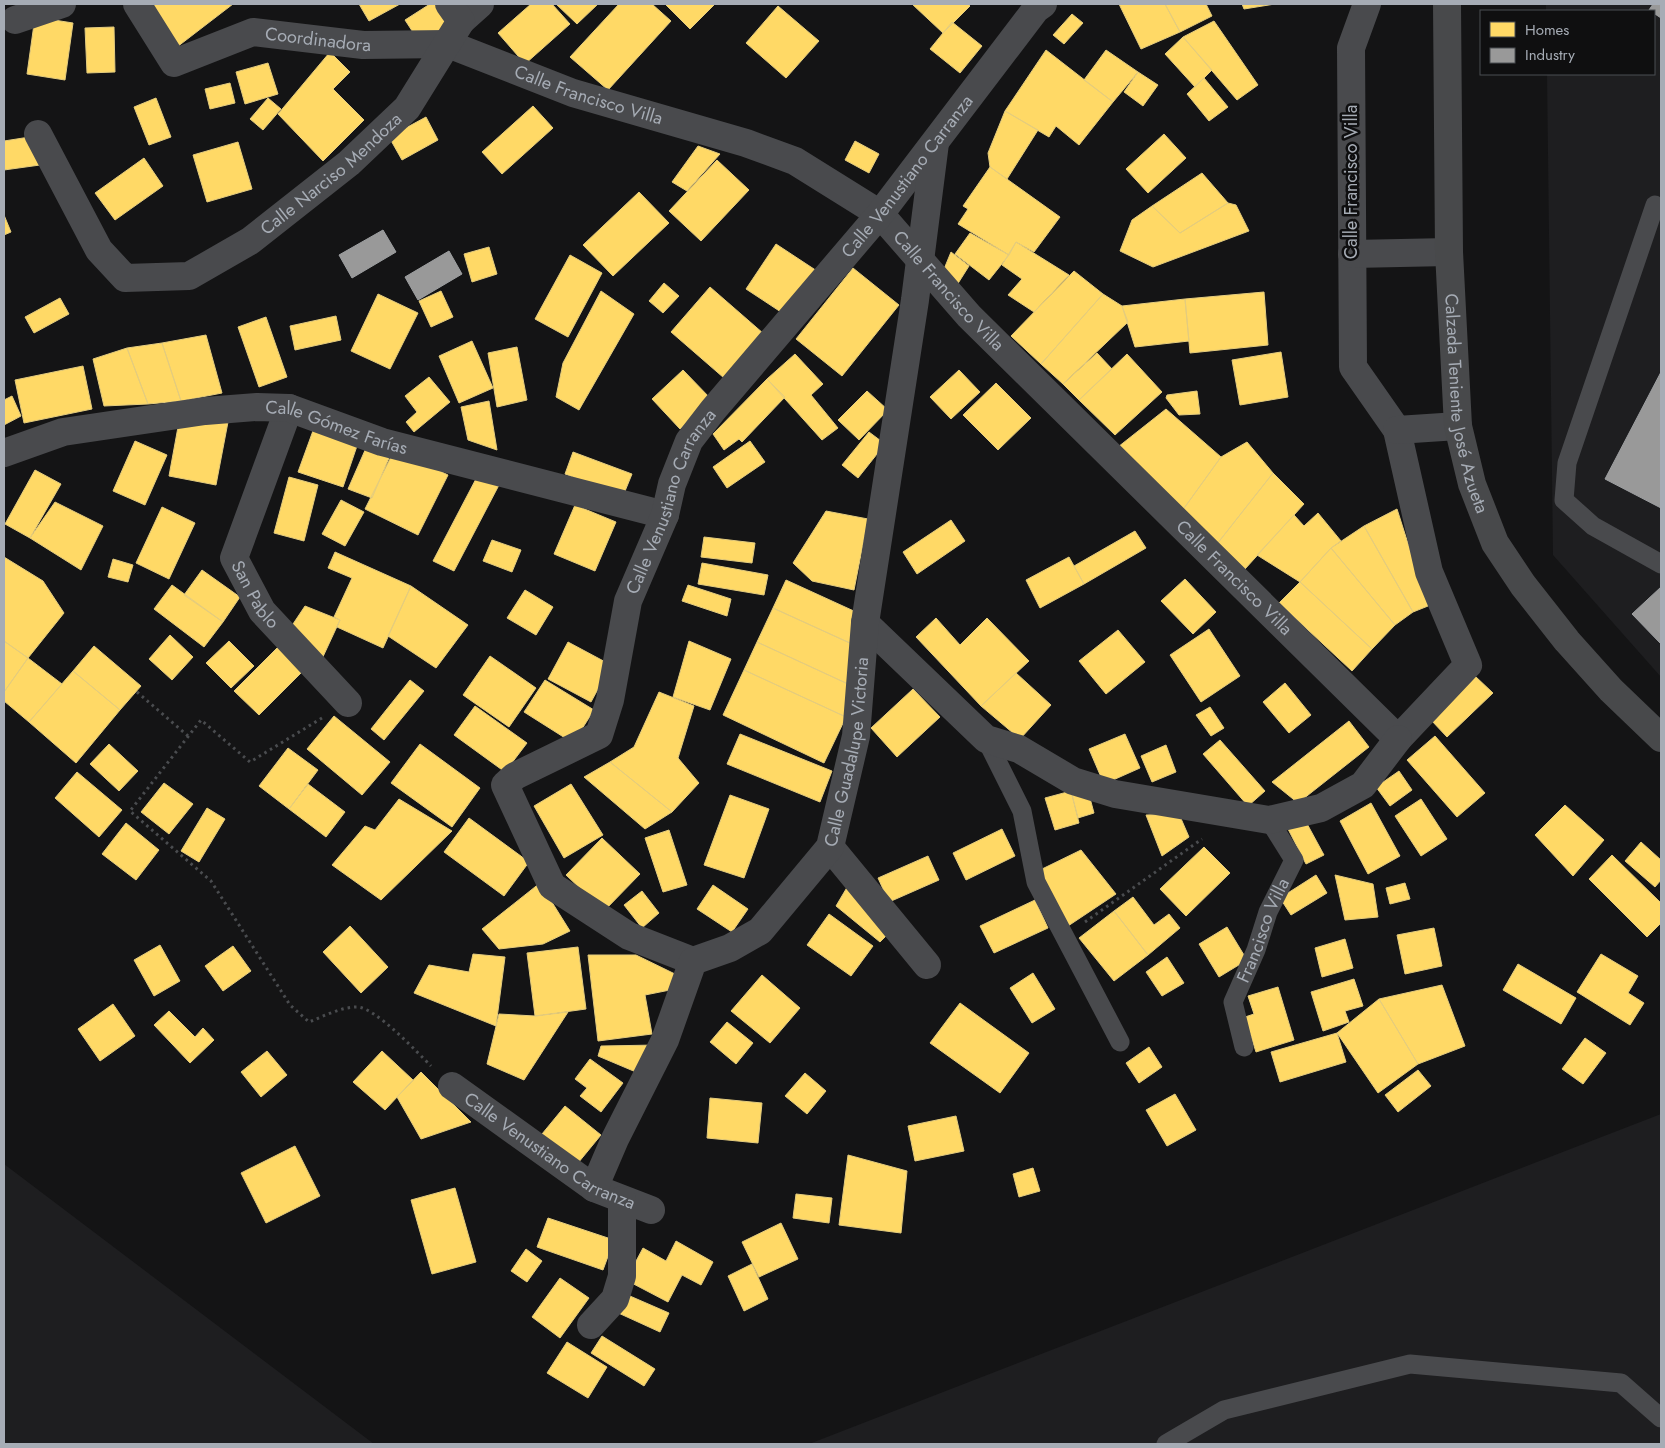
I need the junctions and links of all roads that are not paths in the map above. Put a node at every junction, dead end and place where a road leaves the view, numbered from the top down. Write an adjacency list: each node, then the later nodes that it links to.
1 (62, 4): 7 (street)
2 (137, 4): 6 (street, Coordinadora)
3 (1044, 4): 9 (street, Calle Venustiano Carranza)
4 (1367, 4): 13 (street, Calle Francisco Villa)
5 (1447, 4): 12 (main road, Calzada Teniente José Azueta)
6 (459, 18): 8 (street, Calle Narciso Mendoza); 11 (street, Calle Francisco Villa)
7 (15, 20)
8 (38, 134)
9 (935, 142): 11 (street, Calle Venustiano Carranza); 14 (street, Calle Guadalupe Victoria)
10 (1659, 207): 21 (lane)
11 (880, 214): 14 (street, Calle Francisco Villa); 20 (street, Calle Venustiano Carranza)
12 (1449, 252): 13 (street); 16 (main road, Calzada Teniente José Azueta)
13 (1352, 254): 17 (street, Calle Francisco Villa)
14 (920, 261): 22 (street, Calle Guadalupe Victoria); 26 (street, Calle Francisco Villa)
15 (289, 408): 18 (street, Calle Gómez Farías); 20 (street, Calle Gómez Farías); 23 (street, San Pablo)
16 (1458, 426): 17 (street); 24 (main road, Calzada Teniente José Azueta)
17 (1397, 430): 26 (street, Calle Francisco Villa)
18 (13, 448): 19 (street)
19 (4, 467)
20 (665, 515): 29 (street, Calle Venustiano Carranza)
21 (1661, 564)
22 (865, 623): 25 (street); 28 (street, Calle Guadalupe Victoria)
23 (348, 702)
24 (1661, 738)
25 (986, 739): 27 (street); 31 (lane)
26 (1398, 739): 27 (street)
27 (1269, 820): 32 (lane, Francisco Villa)
28 (830, 847): 29 (street, Calle Guadalupe Victoria); 30 (street)
29 (693, 961): 34 (street)
30 (927, 965)
31 (1120, 1042)
32 (1244, 1047)
33 (452, 1086): 34 (street, Calle Venustiano Carranza)
34 (594, 1188): 35 (street, Calle Venustiano Carranza)
35 (622, 1200): 36 (street, Calle Venustiano Carranza); 37 (street)
36 (651, 1210)
37 (591, 1325)
38 (1661, 1418): 39 (lane)
39 (1166, 1444)

